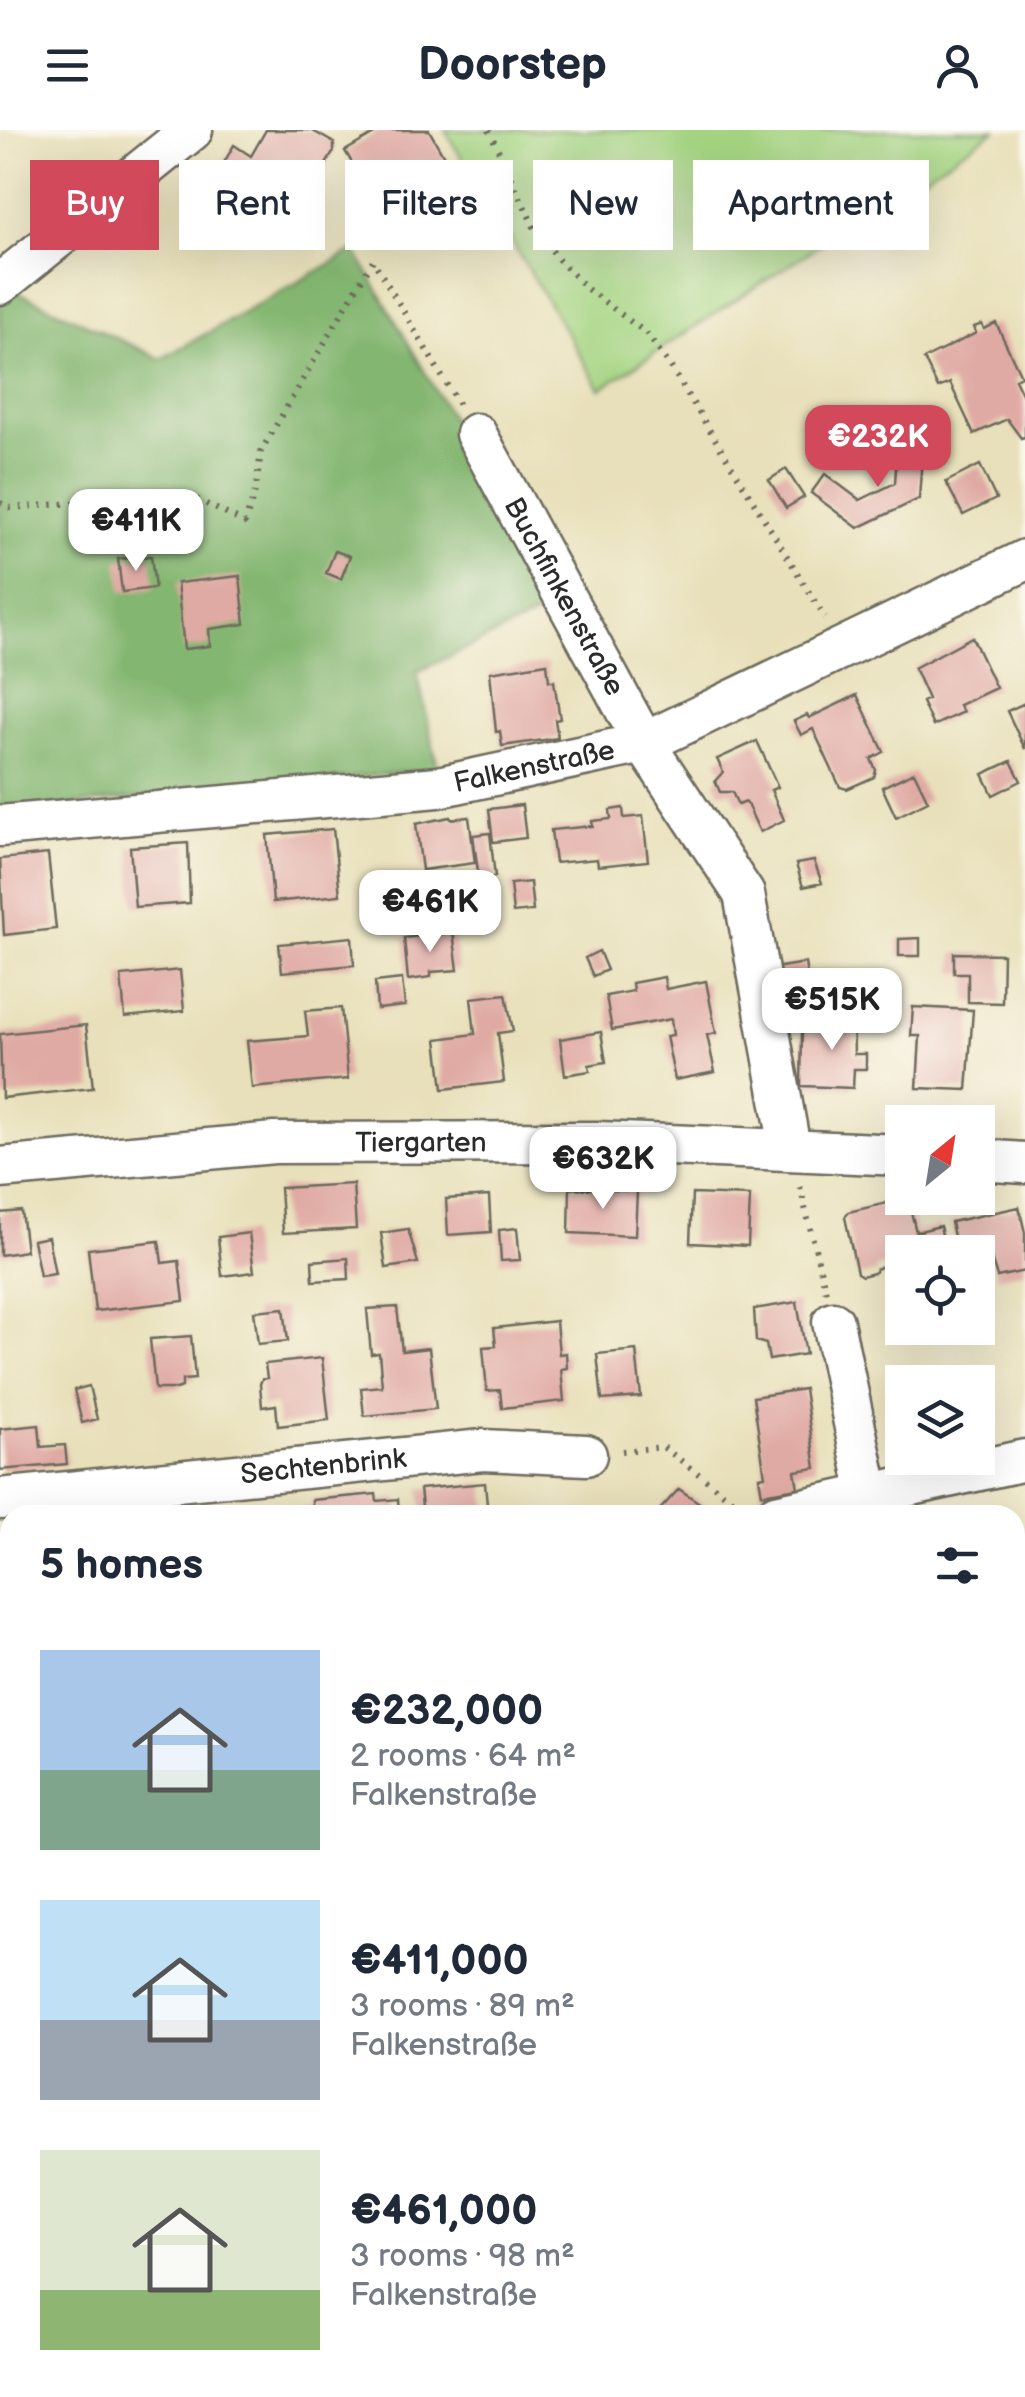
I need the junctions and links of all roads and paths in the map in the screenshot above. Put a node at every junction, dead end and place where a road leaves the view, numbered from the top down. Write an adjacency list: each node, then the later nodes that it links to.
1 (192, 130): 3 (street)
2 (489, 130): 7 (path)
3 (0, 284)
4 (476, 434): 5 (path); 8 (street, Buchfinkenstraße)
5 (0, 503)
6 (1025, 560): 7 (street, Falkenstraße)
7 (841, 649): 8 (street, Falkenstraße)
8 (644, 743): 9 (street, Falkenstraße); 10 (street, Buchfinkenstraße)
9 (0, 826)
10 (790, 1148): 11 (street, Tiergarten); 14 (street, Tiergarten); 15 (path)
11 (885, 1154)
12 (995, 1161): 13 (street)
13 (1025, 1163)
14 (0, 1168)
15 (833, 1322): 18 (street)
16 (586, 1455): 19 (street, Sechtenbrink); 20 (path)
17 (1025, 1460): 18 (street)
18 (869, 1495): 21 (street)
19 (0, 1499)
20 (739, 1505)
21 (822, 1505)

